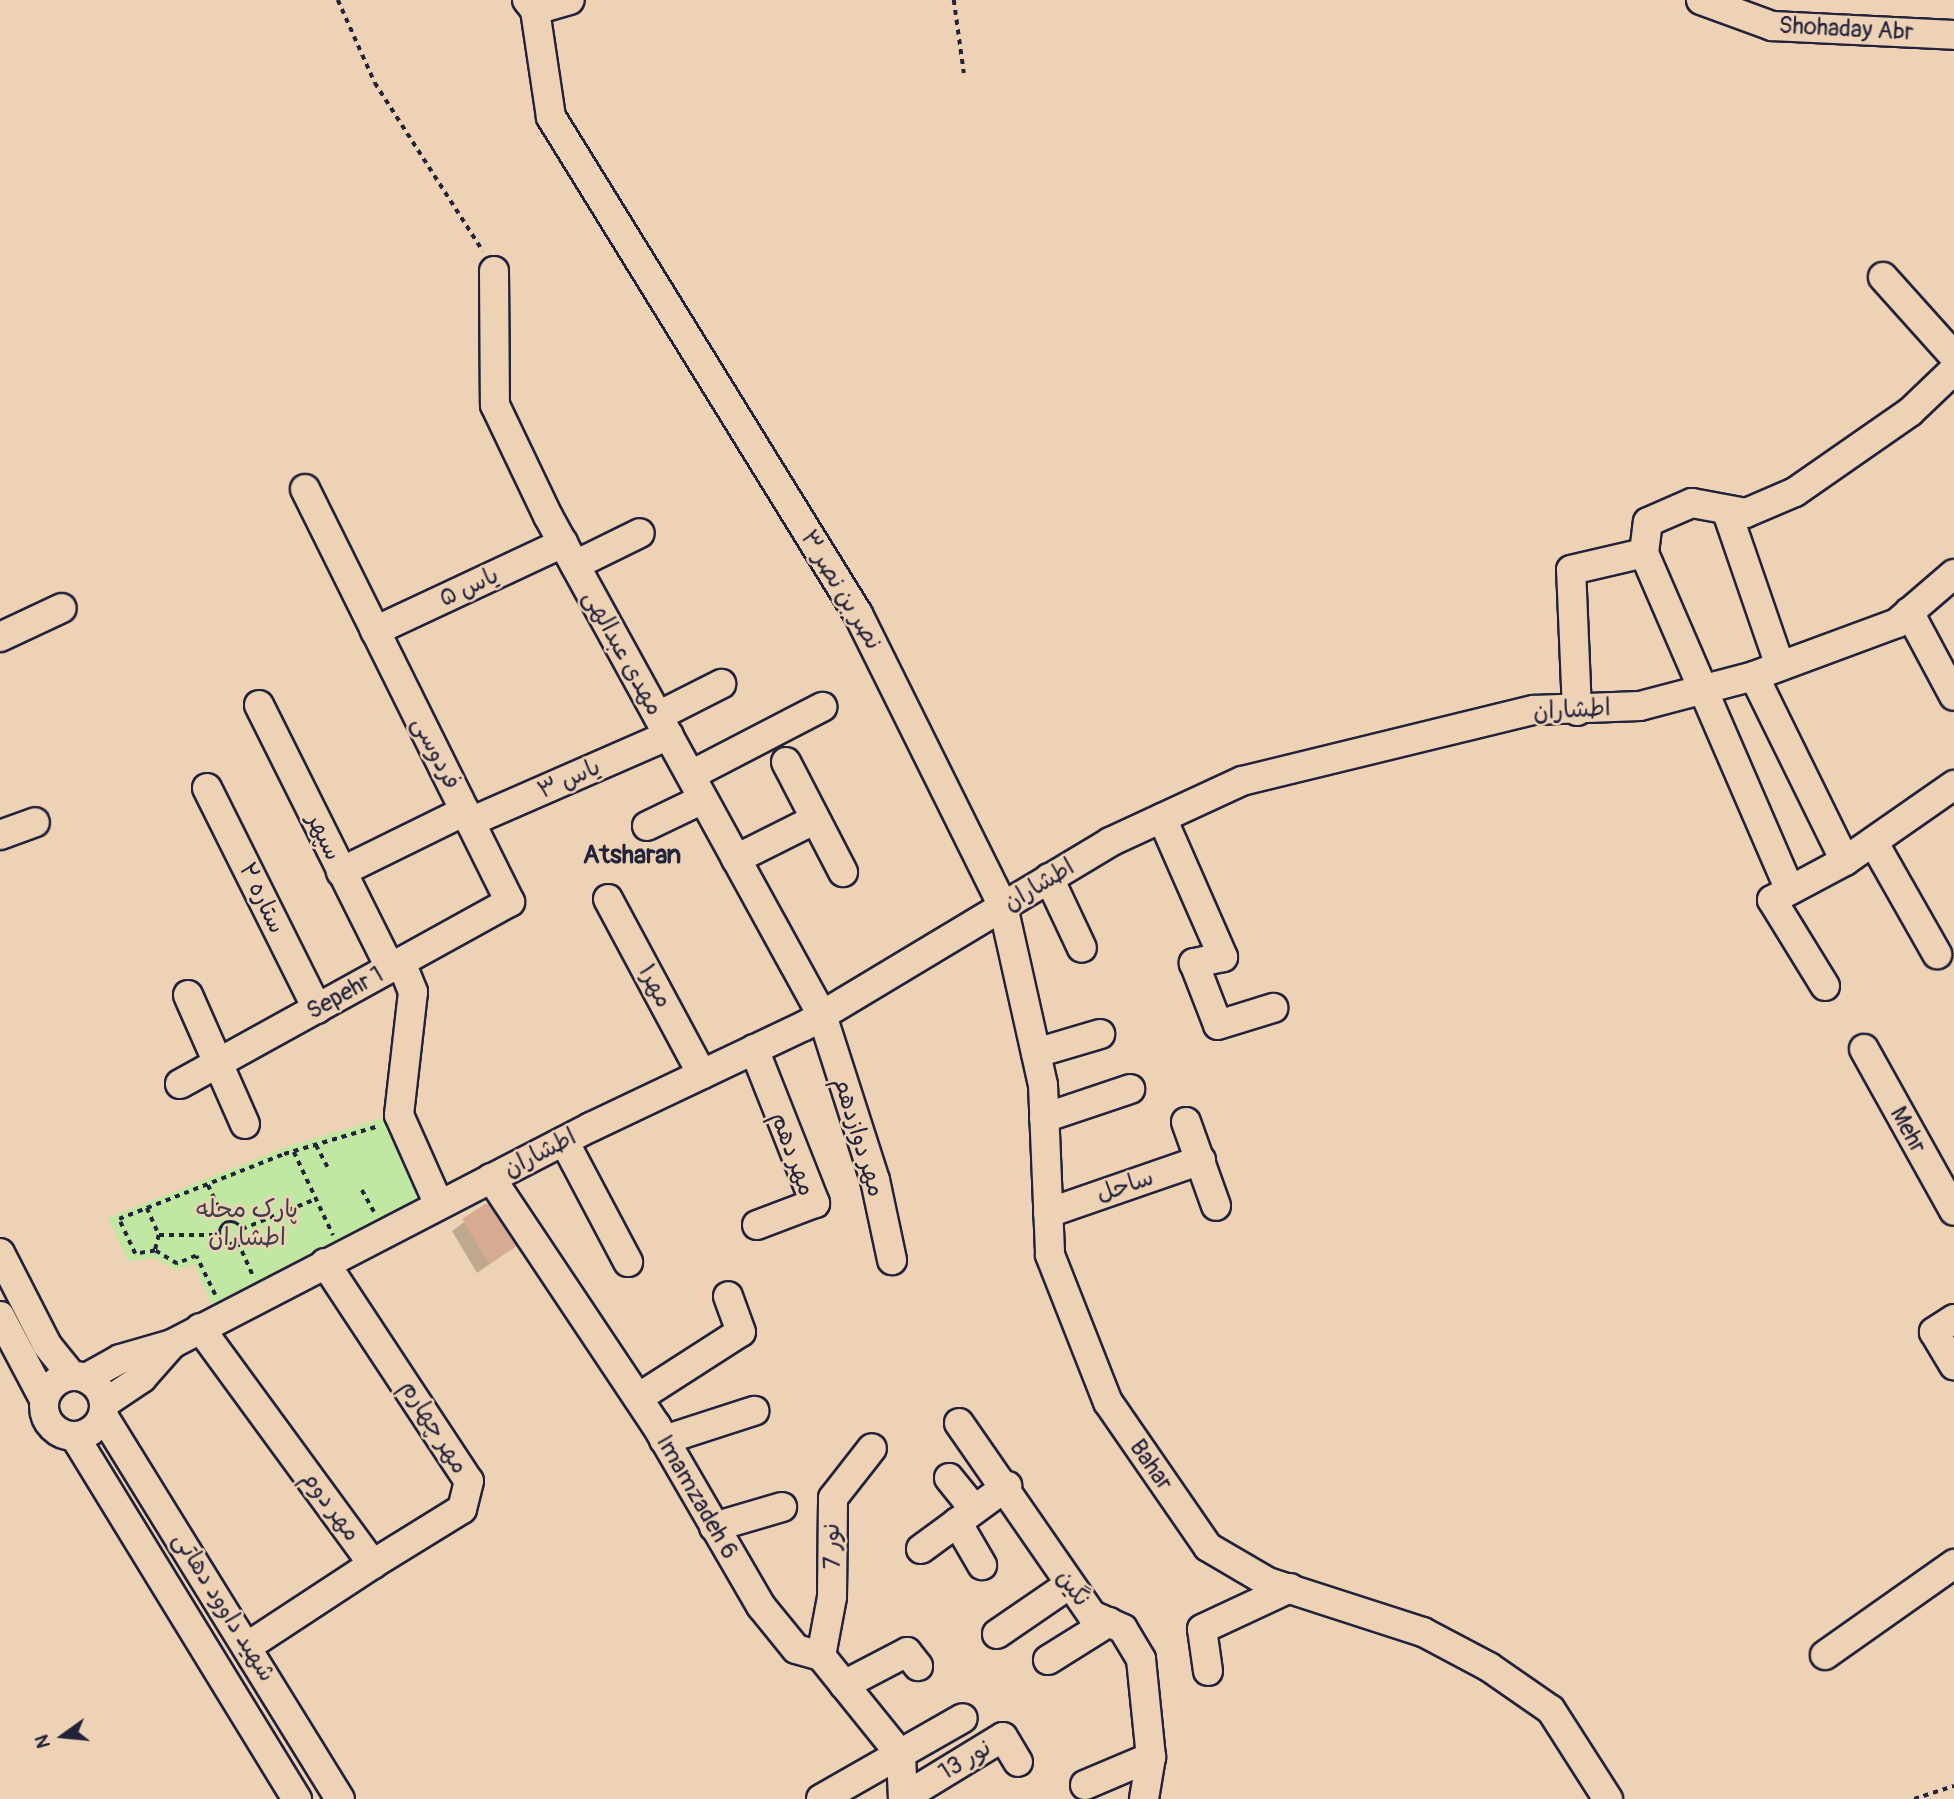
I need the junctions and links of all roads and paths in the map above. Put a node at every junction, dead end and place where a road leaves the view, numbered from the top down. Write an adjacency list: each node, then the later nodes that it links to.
1 (338, 0): 8 (path)
2 (569, 0): 5 (street)
3 (954, 0): 7 (path)
4 (1701, 0): 6 (street, Shohaday Abr)
5 (531, 5): 49 (street, نصر بن نصر ۳)
6 (1954, 35)
7 (964, 73)
8 (494, 271): 16 (street, مهدی عبدالهی)
9 (1883, 277): 10 (street)
10 (1954, 356)
11 (1954, 370): 13 (street)
12 (305, 489): 20 (street, فردوسی)
13 (1727, 512): 15 (street); 22 (street)
14 (640, 533): 16 (street, یاس ۵)
15 (1644, 553): 24 (street); 28 (street)
16 (569, 554): 20 (street, یاس ۵); 29 (street, مهدی عبدالهی)
17 (1954, 573): 19 (street, اطشاران)
18 (62, 608): 21 (street)
19 (1909, 612): 22 (street, اطشاران); 25 (street)
20 (375, 631): 34 (street, فردوسی)
21 (0, 637)
22 (1767, 671): 24 (street, اطشاران); 42 (street)
23 (721, 684): 29 (street, یاس ۳)
24 (1704, 689): 28 (street, اطشاران); 46 (street)
25 (1954, 696)
26 (259, 705): 43 (street, سپهر)
27 (822, 707): 32 (street)
28 (1577, 711): 35 (street, اطشاران)
29 (663, 726): 32 (street, مهدی عبدالهی); 34 (street, یاس ۳)
30 (786, 762): 36 (street)
31 (1954, 785): 40 (street)
32 (697, 787): 38 (street); 41 (street, مهدی عبدالهی)
33 (207, 788): 56 (street, ستاره ۲)
34 (468, 817): 43 (street, یاس ۳); 48 (street, فردوسی)
35 (1162, 818): 45 (street, اطشاران); 55 (street)
36 (814, 820): 41 (street); 44 (street)
37 (35, 822): 39 (street)
38 (647, 826)
39 (0, 835)
40 (1874, 843): 42 (street); 51 (street)
41 (736, 859): 57 (street, مهدی عبدالهی)
42 (1844, 861): 46 (street)
43 (341, 872): 52 (street, سپهر)
44 (843, 873)
45 (1049, 878): 49 (street, اطشاران); 50 (street)
46 (1781, 894): 53 (street)
47 (608, 899): 63 (street, مهر۱)
48 (510, 902): 52 (street, Sepehr 1)
49 (1003, 906): 57 (street, اطشاران); 61 (street, Bahar)
50 (1082, 948)
51 (1937, 954)
52 (396, 965): 56 (street, Sepehr 1); 79 (street, سپهر)
53 (1825, 986)
54 (188, 995): 62 (street)
55 (1273, 1008)
56 (317, 1009): 62 (street, Sepehr 1)
57 (822, 1015): 59 (street, اطشاران); 98 (street, مهر دوازدهم)
58 (1100, 1034): 61 (street)
59 (754, 1049): 63 (street, اطشاران); 88 (street, مهر دهم)
60 (1864, 1049): 83 (street, Mehr)
61 (1035, 1053): 66 (street, Bahar)
62 (216, 1065): 64 (street, Sepehr 1); 68 (street)
63 (702, 1074): 70 (street, اطشاران)
64 (180, 1084)
65 (1130, 1089): 66 (street)
66 (1044, 1118): 84 (street, Bahar)
67 (1186, 1122): 73 (street)
68 (244, 1124)
69 (388, 1124): 71 (path)
70 (564, 1141): 75 (street, اطشاران); 99 (street)
71 (316, 1145): 72 (path); 74 (path)
72 (294, 1152): 76 (path); 78 (path)
73 (1201, 1160): 80 (street); 84 (street, ساحل)
74 (328, 1168)
75 (491, 1178): 79 (street, اطشاران); 111 (street, Imamzadeh 6)
76 (208, 1185): 81 (path); 87 (path)
77 (362, 1190): 85 (path)
78 (316, 1199): 89 (path); 93 (path)
79 (439, 1205): 96 (street, اطشاران)
80 (1216, 1206)
81 (148, 1208): 91 (path); 95 (path)
82 (384, 1210): 85 (path)
83 (1954, 1211)
84 (1048, 1213): 129 (street, Bahar)
85 (375, 1214): 86 (path)
86 (364, 1219)
87 (226, 1223): 89 (path); 92 (path)
88 (757, 1225)
89 (242, 1229): 94 (path)
90 (343, 1230): 93 (path)
91 (159, 1235): 92 (path); 95 (path)
92 (220, 1235): 94 (path)
93 (333, 1235): 96 (path)
94 (238, 1242): 101 (path)
95 (155, 1251): 103 (path)
96 (323, 1252): 107 (street, اطشاران); 125 (street, مهر چهارم)
97 (0, 1253): 110 (street)
98 (892, 1261)
99 (628, 1262)
100 (260, 1273): 101 (path)
101 (254, 1276): 102 (path)
102 (244, 1281)
103 (225, 1291)
104 (728, 1296): 111 (street)
105 (0, 1316): 112 (street)
106 (1954, 1319): 109 (street)
107 (200, 1328): 108 (street, اطشاران); 125 (street, مهر دوم)
108 (172, 1344): 110 (street, اطشاران); 113 (street, اطشاران)
109 (1954, 1365)
110 (79, 1377): 112 (street); 113 (street)
111 (638, 1398): 117 (street, Imamzadeh 6)
112 (44, 1399): 116 (street)
113 (104, 1410): 116 (street); 132 (street, شهید داوود دهاتی)
114 (754, 1411): 117 (street)
115 (959, 1423): 120 (street, نگین)
116 (75, 1437): 146 (street, شهید داوود دهاتی)
117 (664, 1440): 123 (street, Imamzadeh 6)
118 (872, 1448): 134 (street, نور 7)
119 (949, 1478): 122 (street)
120 (1007, 1486): 122 (street); 128 (street, نگین)
121 (782, 1507): 123 (street)
122 (965, 1516): 124 (street); 127 (street)
123 (714, 1527): 134 (street, Imamzadeh 6)
124 (920, 1549)
125 (373, 1564): 132 (street, مهر دوم)
126 (1954, 1564): 133 (street)
127 (982, 1565)
128 (1070, 1584): 130 (street, نگین); 131 (street)
129 (1290, 1588): 137 (street); 150 (street, Bahar)
130 (1109, 1622): 135 (street); 141 (street, نگین)
131 (997, 1634)
132 (248, 1646): 147 (street, شهید داوود دهاتی)
133 (1825, 1655)
134 (821, 1656): 138 (street, Imamzadeh 6)
135 (1048, 1660)
136 (918, 1666): 138 (street)
137 (1208, 1671)
138 (845, 1685): 140 (street, Imamzadeh 6)
139 (963, 1718): 140 (street)
140 (901, 1755): 145 (street); 148 (street)
141 (1151, 1757): 143 (street); 149 (street, نگین)
142 (1018, 1762): 145 (street, نور 13)
143 (1085, 1786)
144 (1954, 1786): 151 (path)
145 (903, 1798)
146 (297, 1799)
147 (340, 1799)
148 (821, 1799)
149 (1144, 1799)
150 (1608, 1799)
151 (1914, 1799)

